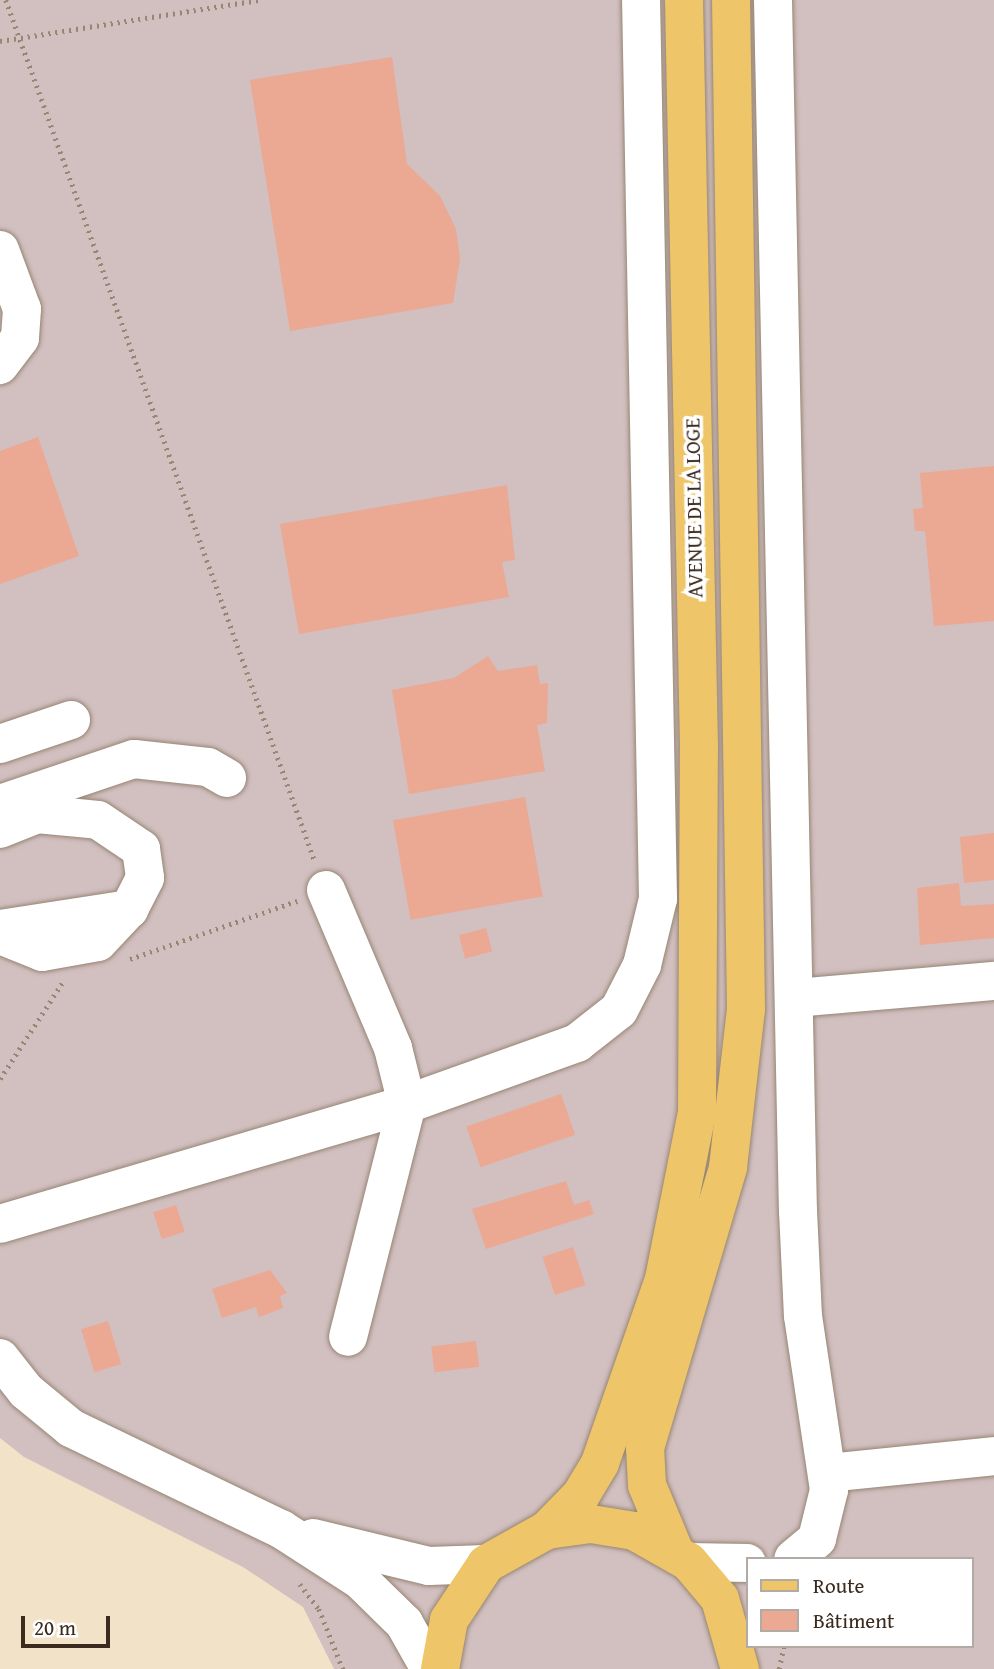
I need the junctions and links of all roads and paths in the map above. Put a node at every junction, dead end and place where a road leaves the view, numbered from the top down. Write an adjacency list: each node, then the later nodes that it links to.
1 (6, 0): 7 (path)
2 (260, 0): 7 (path)
3 (641, 0): 25 (street)
4 (684, 0): 32 (main road, AVENUE DE LA LOGE)
5 (731, 0): 33 (main road)
6 (774, 0): 23 (street)
7 (19, 38): 8 (path); 16 (path)
8 (0, 41)
9 (0, 250): 10 (street)
10 (0, 365)
11 (71, 720): 12 (street)
12 (0, 744)
13 (227, 778): 14 (street)
14 (0, 804)
15 (0, 829): 17 (street)
16 (326, 890): 20 (path); 25 (street)
17 (129, 909): 18 (street); 19 (street)
18 (0, 929)
19 (0, 935)
20 (124, 961)
21 (74, 979): 24 (path)
22 (994, 981): 23 (street)
23 (795, 998): 30 (street)
24 (0, 1079)
25 (407, 1104): 26 (street); 27 (street)
26 (0, 1224)
27 (348, 1337)
28 (0, 1358): 31 (street)
29 (994, 1456): 30 (street)
30 (828, 1473): 34 (street)
31 (281, 1529): 36 (street); 41 (street)
32 (547, 1530): 33 (main road); 36 (main road)
33 (682, 1556): 35 (street); 38 (main road)
34 (789, 1557)
35 (746, 1563)
36 (486, 1564): 42 (main road)
37 (291, 1576): 40 (path)
38 (742, 1646)
39 (783, 1648): 43 (path)
40 (343, 1669)
41 (430, 1669)
42 (440, 1669)
43 (779, 1669)

